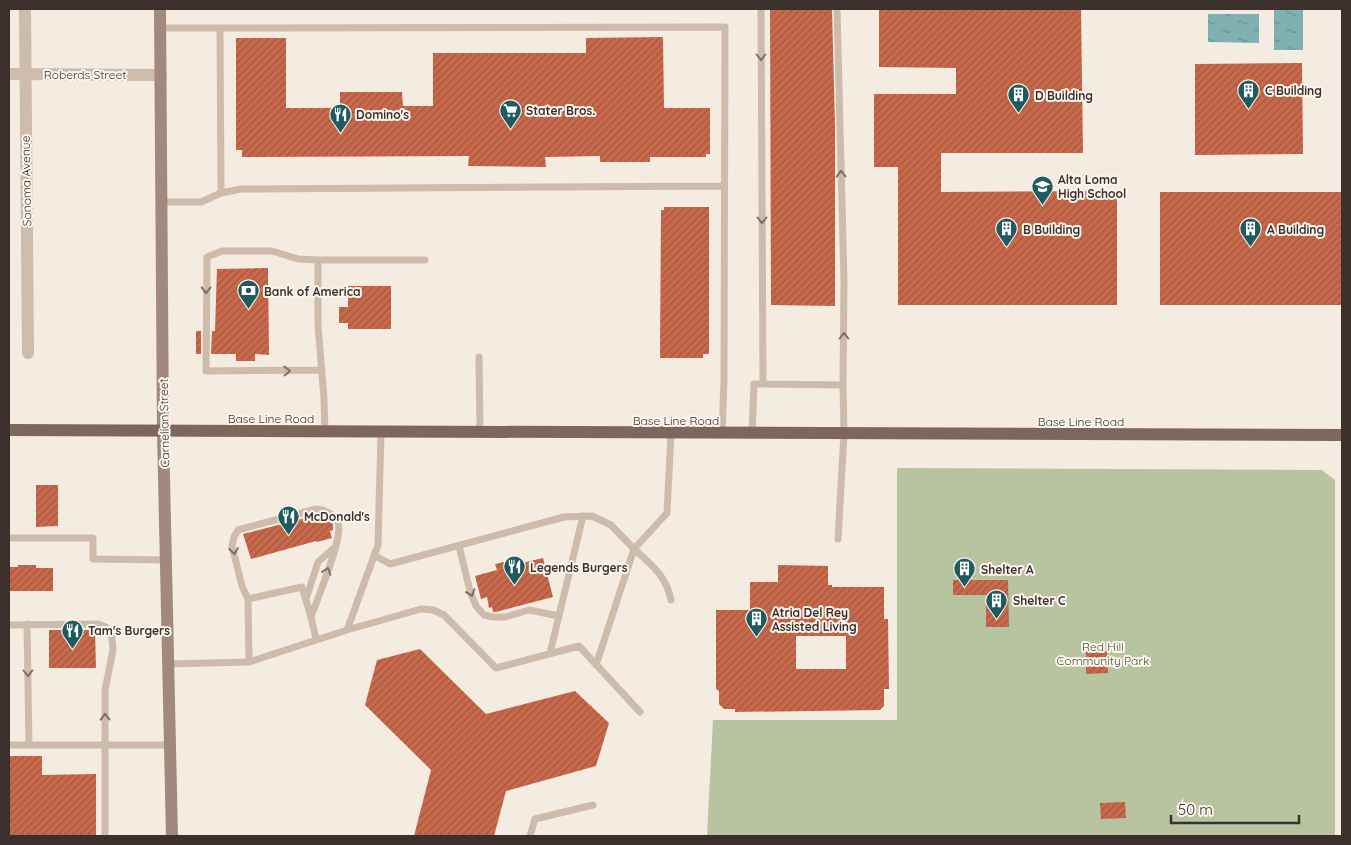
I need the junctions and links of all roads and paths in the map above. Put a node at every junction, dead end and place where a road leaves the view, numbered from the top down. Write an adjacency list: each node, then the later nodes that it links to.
1 (24, 9): 8 (street, Sonoma Avenue)
2 (160, 9): 5 (main road, Carnelian Street)
3 (761, 9): 18 (lane, one-way to 18)
4 (837, 9): 19 (lane, one-way to 4)
5 (160, 28): 6 (lane); 9 (main road, Carnelian Street)
6 (220, 28): 10 (lane); 11 (lane)
7 (9, 74): 8 (street, Roberds Street)
8 (25, 74): 9 (street, Roberds Street); 15 (street, Sonoma Avenue)
9 (162, 75): 12 (main road, Carnelian Street)
10 (724, 186): 11 (lane); 27 (lane)
11 (221, 193): 12 (lane)
12 (162, 202): 21 (main road, Carnelian Street)
13 (318, 260): 14 (lane); 17 (lane); 17 (lane, one-way to 17)
14 (425, 260)
15 (28, 353)
16 (478, 357): 24 (lane)
17 (322, 370): 22 (lane)
18 (763, 384): 19 (lane); 28 (lane)
19 (844, 385): 25 (lane)
20 (9, 430): 21 (main road, Base Line Road)
21 (163, 432): 22 (main road, Base Line Road); 37 (main road, Carnelian Street)
22 (325, 432): 23 (main road, Base Line Road)
23 (381, 433): 24 (main road, Base Line Road); 36 (lane)
24 (480, 433): 26 (main road, Base Line Road)
25 (844, 433): 28 (main road, Base Line Road); 29 (main road, Base Line Road); 32 (lane)
26 (672, 434): 27 (main road, Base Line Road); 35 (lane)
27 (722, 434): 28 (main road, Base Line Road)
28 (752, 434)
29 (1342, 435)
30 (583, 516): 34 (lane); 35 (lane); 41 (lane)
31 (9, 538): 37 (lane)
32 (838, 539)
33 (336, 546): 38 (lane, one-way to 38); 39 (lane); 42 (lane, one-way to 33)
34 (459, 546): 36 (lane); 41 (lane, one-way to 41)
35 (634, 549): 40 (lane); 50 (lane)
36 (374, 554): 45 (lane)
37 (166, 560): 49 (main road, Carnelian Street)
38 (248, 599): 39 (lane); 48 (lane)
39 (306, 600): 42 (lane)
40 (671, 600)
41 (559, 616): 47 (lane)
42 (312, 617): 46 (lane)
43 (27, 624): 44 (lane); 53 (lane, one-way to 53); 54 (lane, one-way to 43)
44 (9, 625)
45 (347, 630): 46 (lane); 47 (lane)
46 (316, 640): 48 (lane)
47 (550, 653): 50 (lane)
48 (249, 662): 49 (lane)
49 (168, 664): 55 (main road, Carnelian Street)
50 (596, 665): 51 (lane)
51 (640, 712)
52 (9, 745): 53 (lane)
53 (29, 745): 54 (lane)
54 (106, 745): 55 (lane); 57 (lane)
55 (170, 745): 58 (main road, Carnelian Street)
56 (593, 805): 59 (lane)
57 (105, 836)
58 (172, 836)
59 (530, 836)

